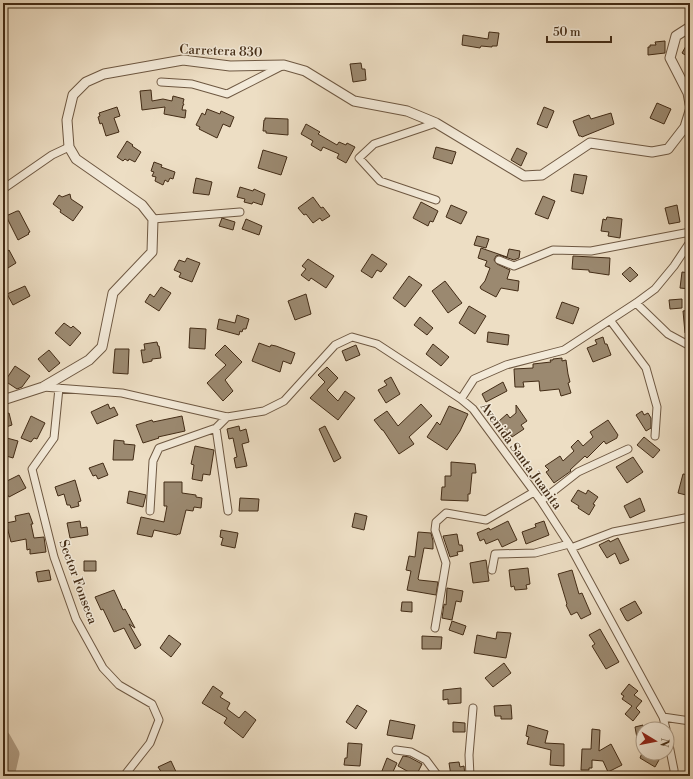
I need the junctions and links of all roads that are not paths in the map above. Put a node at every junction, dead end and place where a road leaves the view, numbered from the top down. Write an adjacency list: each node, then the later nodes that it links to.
1 (690, 27): 4 (street)
2 (284, 65): 3 (street); 6 (street, Carretera 830); 7 (street, Carretera 830)
3 (161, 82)
4 (690, 104)
5 (690, 111): 6 (street, Carretera 830)
6 (436, 124): 9 (street)
7 (69, 147): 8 (street); 11 (street)
8 (3, 189)
9 (436, 200)
10 (240, 212): 11 (street)
11 (153, 219): 18 (street)
12 (690, 232): 14 (street)
13 (690, 242): 15 (street)
14 (499, 260)
15 (636, 303): 16 (street); 17 (street)
16 (610, 320): 20 (street); 24 (street)
17 (690, 346)
18 (44, 387): 19 (street, Avenida Santa Juanita); 21 (street)
19 (59, 388): 22 (street, Avenida Santa Juanita); 40 (street, Sector Fonseca)
20 (462, 399): 22 (street, Avenida Santa Juanita); 26 (street, Avenida Santa Juanita)
21 (3, 400)
22 (227, 417): 23 (street)
23 (216, 428): 28 (street); 29 (street)
24 (655, 436)
25 (628, 449): 27 (street)
26 (534, 492): 27 (street, Avenida Santa Juanita); 33 (street)
27 (541, 500): 31 (street, Avenida Santa Juanita)
28 (150, 511)
29 (228, 511)
30 (690, 517): 31 (street)
31 (570, 546): 32 (street); 35 (street, Avenida Santa Juanita)
32 (492, 570)
33 (435, 628)
34 (473, 708): 42 (street)
35 (663, 717): 36 (street, Avenida Santa Juanita); 37 (street)
36 (664, 721)
37 (690, 721)
38 (396, 750): 41 (street)
39 (672, 761): 43 (street)
40 (124, 776)
41 (438, 776)
42 (470, 776)
43 (674, 776)

